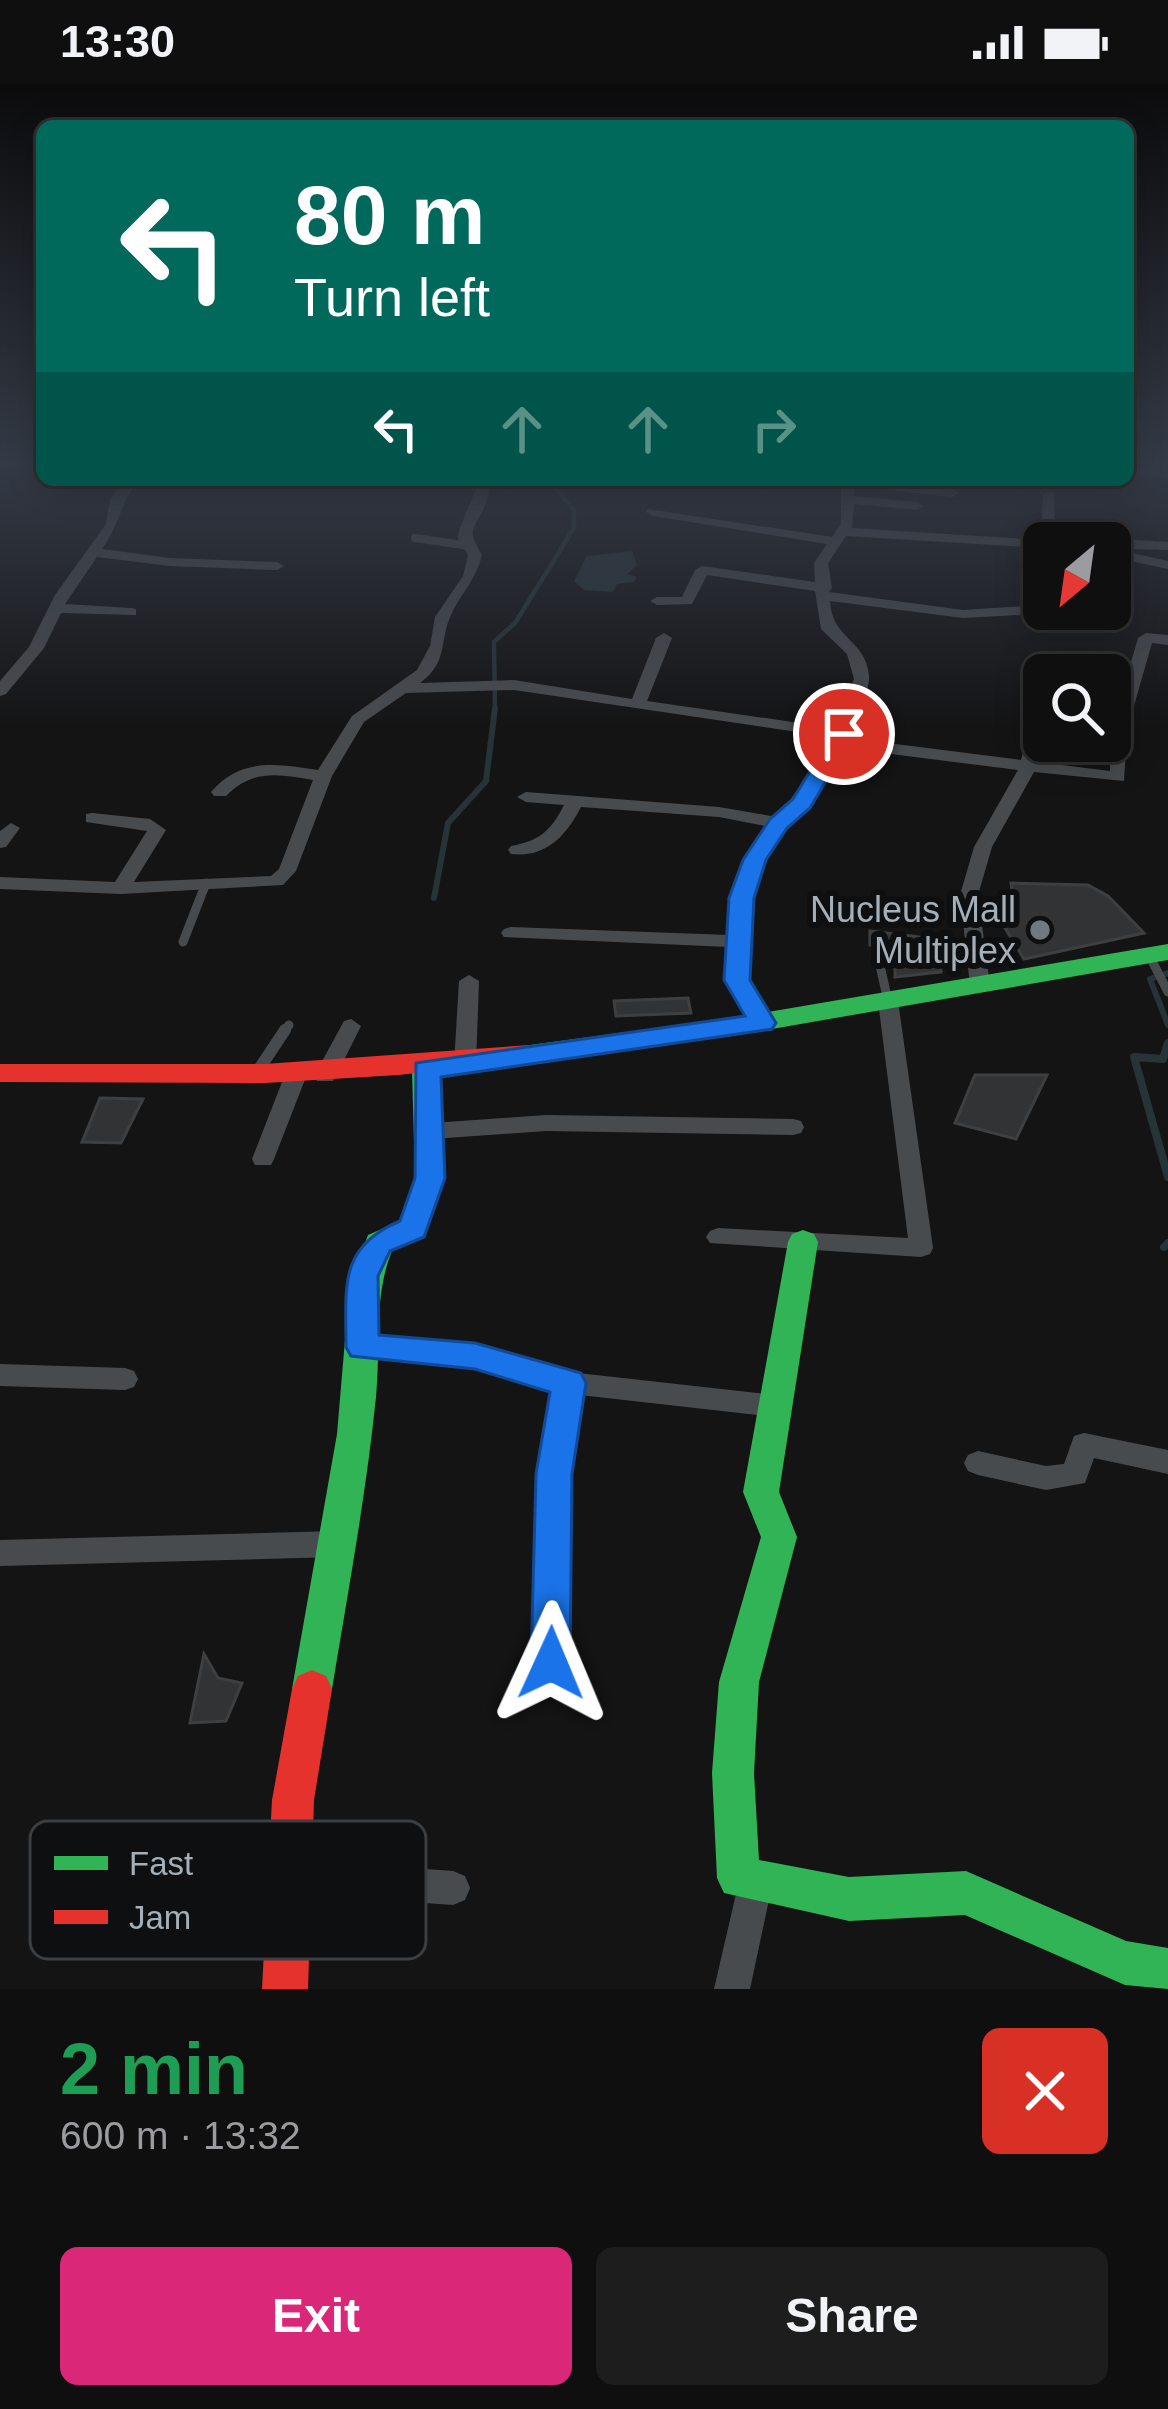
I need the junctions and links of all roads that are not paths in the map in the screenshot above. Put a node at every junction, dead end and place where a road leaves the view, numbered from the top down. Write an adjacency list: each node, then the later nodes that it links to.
1 (473, 550): 14 (street)
2 (831, 550): 7 (street)
3 (93, 552): 6 (street); 9 (street)
4 (1131, 557): 5 (street)
5 (1168, 565)
6 (277, 566)
7 (826, 592): 8 (street); 10 (street); 17 (street)
8 (657, 601)
9 (54, 608): 11 (street); 15 (street)
10 (1023, 611)
11 (131, 612)
12 (664, 638): 16 (street)
13 (1168, 640): 19 (street)
14 (400, 688): 16 (street); 20 (street)
15 (0, 691)
16 (638, 705): 17 (street)
17 (841, 738): 19 (street); 25 (street)
18 (1029, 762): 19 (street)
19 (1028, 767): 36 (street)
20 (323, 776): 21 (street); 28 (street)
21 (220, 792)
22 (526, 797): 23 (street)
23 (574, 801): 25 (street); 26 (street)
24 (92, 818): 29 (street)
25 (778, 824): 31 (street)
26 (517, 850)
27 (0, 883): 29 (street)
28 (206, 883): 29 (street); 32 (lane)
29 (121, 888)
30 (511, 933): 31 (street)
31 (736, 940): 39 (street)
32 (183, 943)
33 (1158, 958): 36 (main road); 37 (lane)
34 (879, 961): 38 (lane)
35 (469, 981): 42 (street)
36 (980, 985): 38 (main road)
37 (1166, 986)
38 (888, 1001): 39 (main road); 52 (street)
39 (763, 1023): 42 (main road)
40 (289, 1025): 46 (lane)
41 (351, 1026): 45 (street)
42 (465, 1064): 43 (main road)
43 (426, 1070): 45 (main road); 49 (main road)
44 (0, 1073): 46 (main road)
45 (325, 1076): 47 (main road)
46 (254, 1077): 47 (main road)
47 (295, 1077): 50 (street)
48 (793, 1127): 49 (street)
49 (432, 1131): 53 (main road)
50 (263, 1160)
51 (718, 1237): 52 (street)
52 (803, 1241): 57 (main road)
53 (363, 1347): 56 (street); 60 (main road)
54 (0, 1375): 55 (street)
55 (125, 1379)
56 (569, 1383): 57 (street); 62 (street)
57 (776, 1406): 64 (main road)
58 (1168, 1462): 59 (street)
59 (977, 1463)
60 (336, 1544): 61 (street); 63 (main road)
61 (0, 1552)
62 (551, 1663)
63 (291, 1821)
64 (756, 1881): 67 (main road); 68 (street)
65 (426, 1887): 66 (street)
66 (453, 1888)
67 (1168, 1970)
68 (732, 1989)

